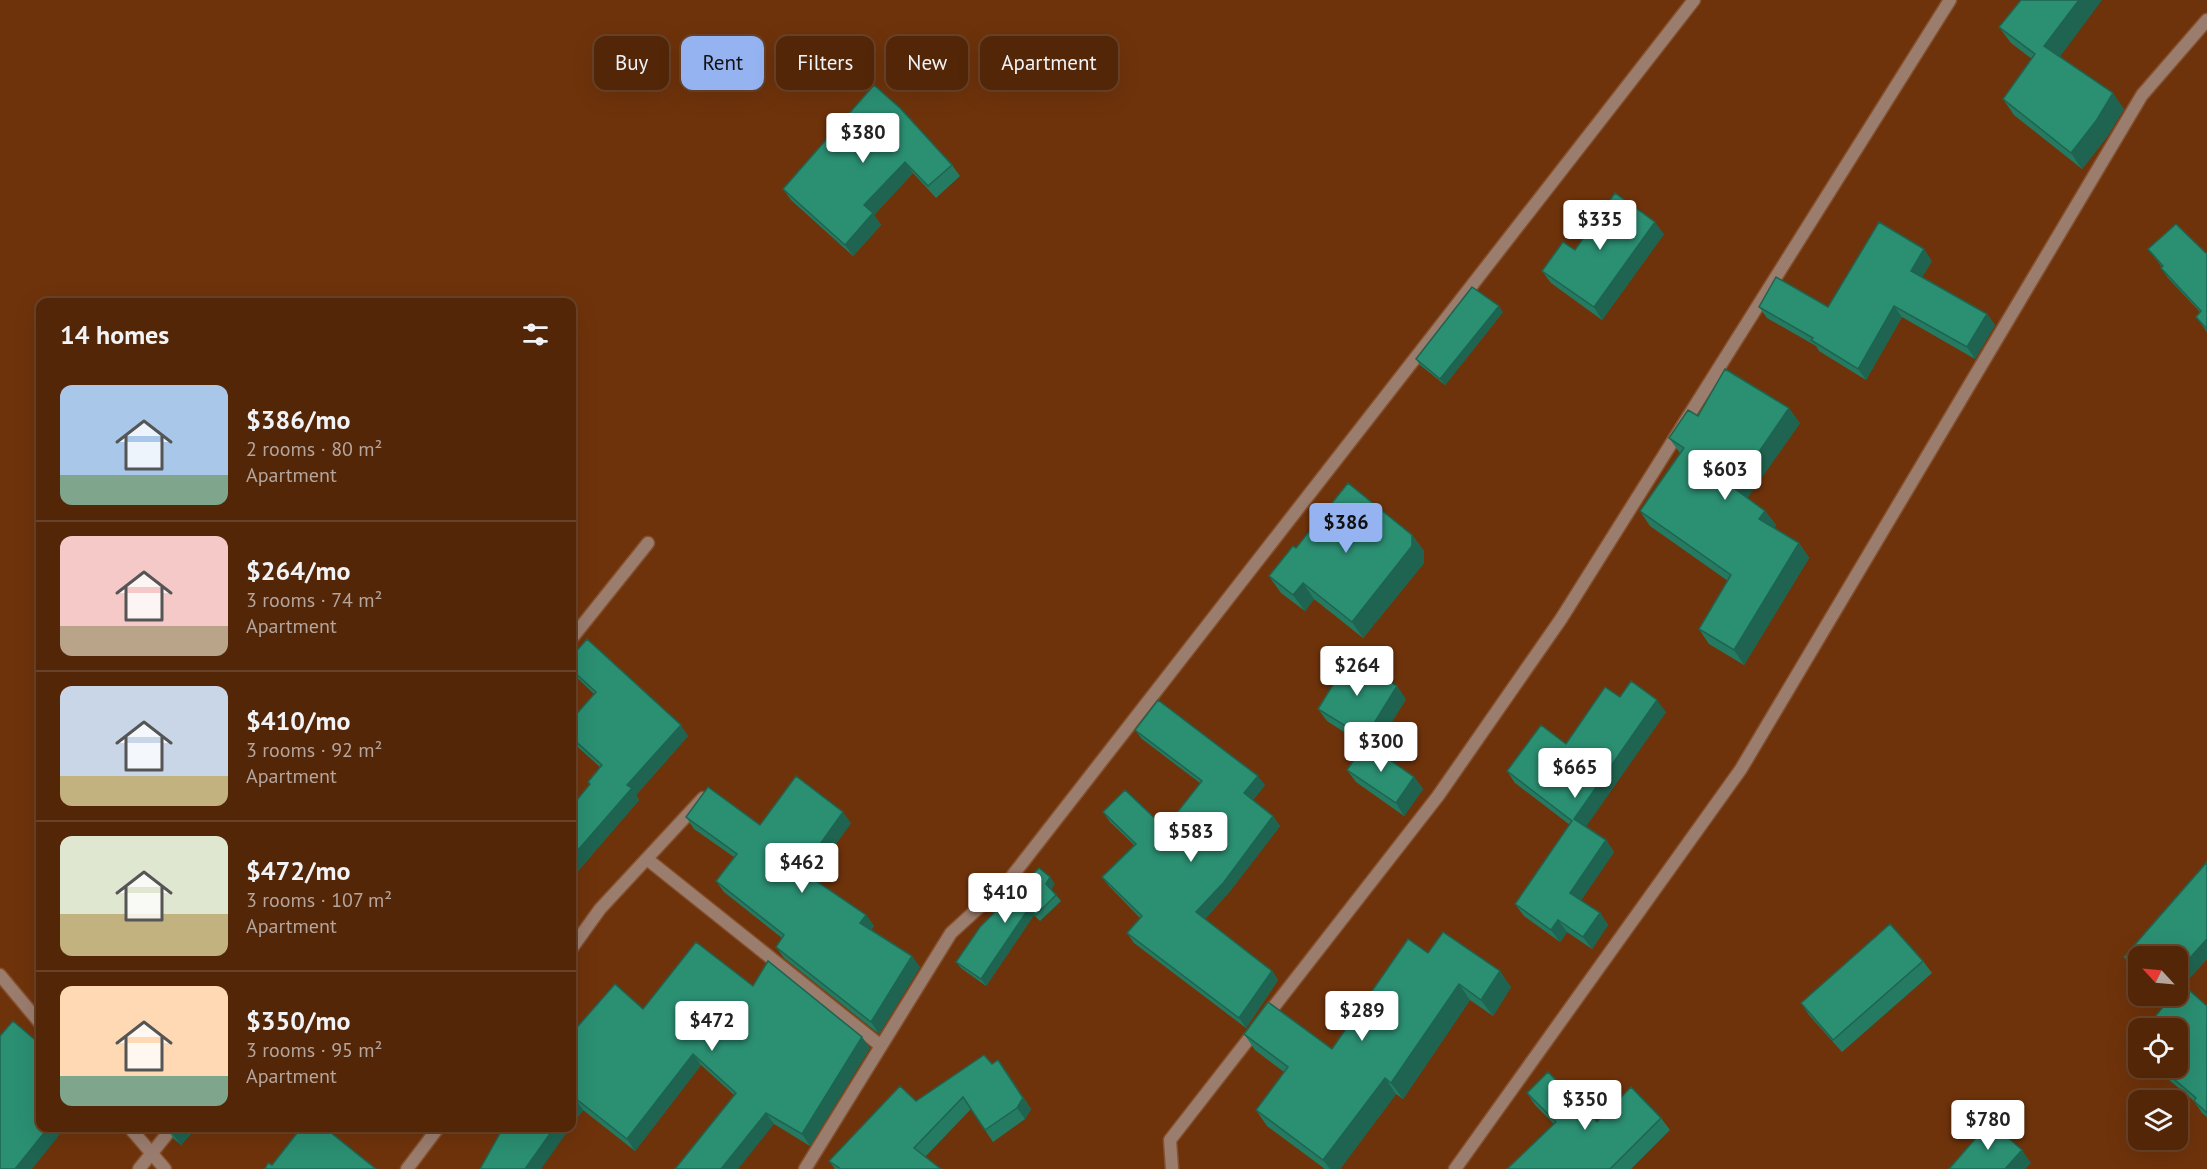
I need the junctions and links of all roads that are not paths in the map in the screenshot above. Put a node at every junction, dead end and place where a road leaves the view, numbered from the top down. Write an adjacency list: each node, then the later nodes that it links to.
1 (1694, 0): 11 (street)
2 (1950, 0): 20 (street)
3 (2207, 20): 21 (street)
4 (648, 543): 5 (street)
5 (576, 633)
6 (708, 792): 7 (street)
7 (647, 859): 8 (street); 11 (street)
8 (576, 942)
9 (0, 975): 10 (street)
10 (36, 1018)
11 (881, 1046): 19 (street)
12 (134, 1132): 15 (street)
13 (169, 1132): 15 (street)
14 (435, 1132): 18 (street)
15 (152, 1153): 16 (street); 17 (street)
16 (139, 1169)
17 (165, 1169)
18 (407, 1169)
19 (806, 1169)
20 (1172, 1169)
21 (1455, 1169)

